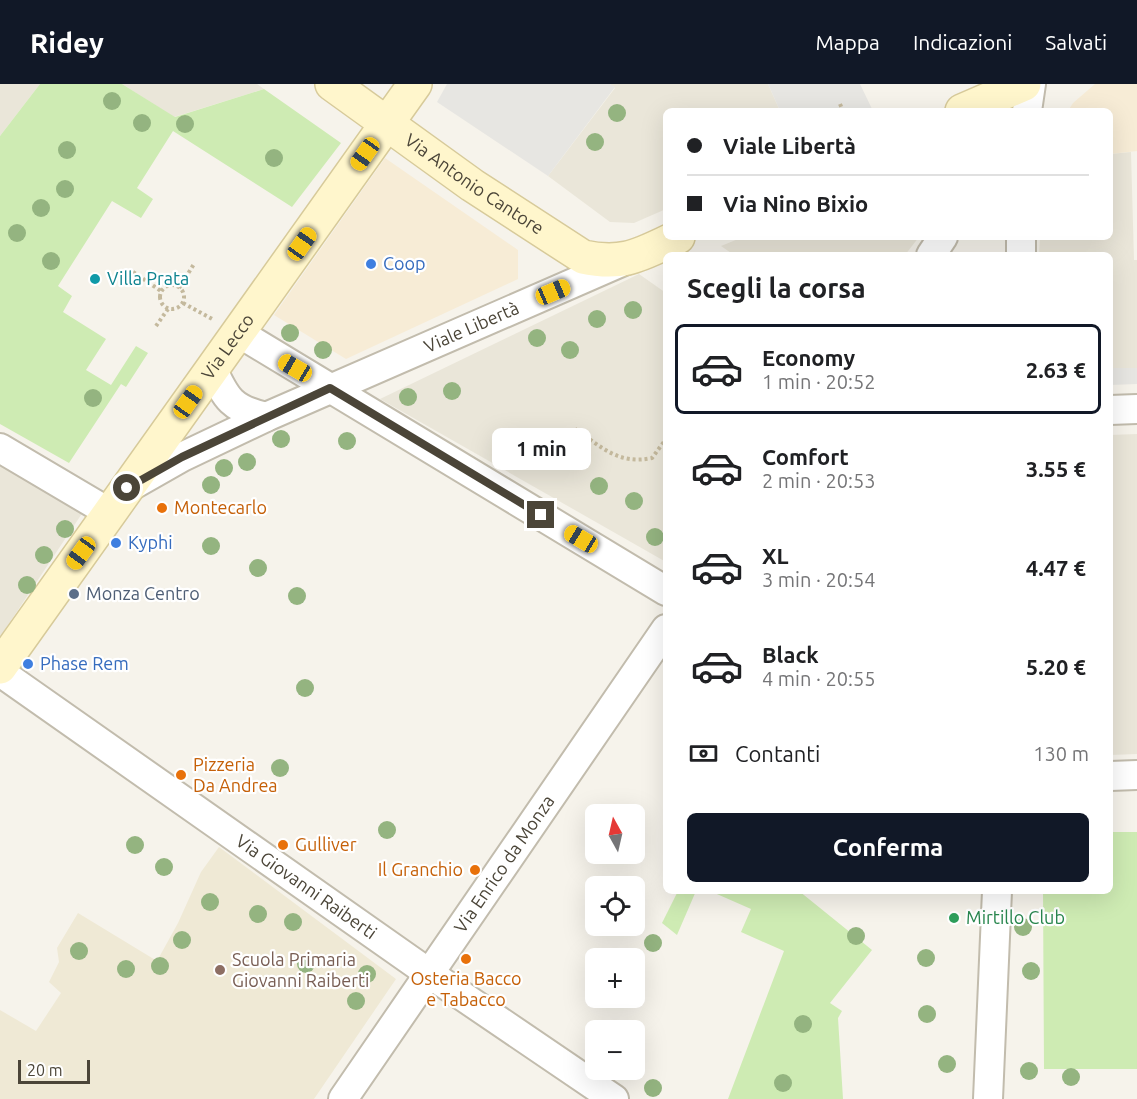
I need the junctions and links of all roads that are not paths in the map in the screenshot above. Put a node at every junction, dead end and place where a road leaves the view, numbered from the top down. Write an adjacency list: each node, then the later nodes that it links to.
1 (332, 84): 7 (main road, Via Antonio Cantore)
2 (415, 84): 7 (main road, Via Lecco)
3 (1024, 84): 5 (main road)
4 (1031, 84): 6 (street)
5 (969, 108)
6 (1027, 108)
7 (387, 123): 9 (main road, Via Antonio Cantore); 10 (main road, Via Lecco)
8 (671, 240): 9 (main road, Viale Libertà)
9 (626, 260): 12 (street, Viale Libertà)
10 (228, 327): 11 (main road, Via Lecco); 12 (street)
11 (212, 368): 15 (street); 17 (main road, Via Lecco)
12 (330, 388): 15 (street, Viale Libertà); 18 (street)
13 (1137, 409): 14 (street)
14 (1113, 410)
15 (266, 417): 17 (street, Viale Libertà)
16 (0, 448): 17 (street)
17 (118, 501): 20 (main road, Via Lecco)
18 (663, 589)
19 (663, 633): 24 (street, Via Enrico da Monza)
20 (0, 670): 24 (street, Via Giovanni Raiberti)
21 (1137, 775): 22 (street)
22 (1113, 776)
23 (996, 894): 27 (street)
24 (430, 974): 25 (street, Via Enrico da Monza); 26 (street, Via Giovanni Raiberti)
25 (343, 1099)
26 (614, 1099)
27 (988, 1099)

